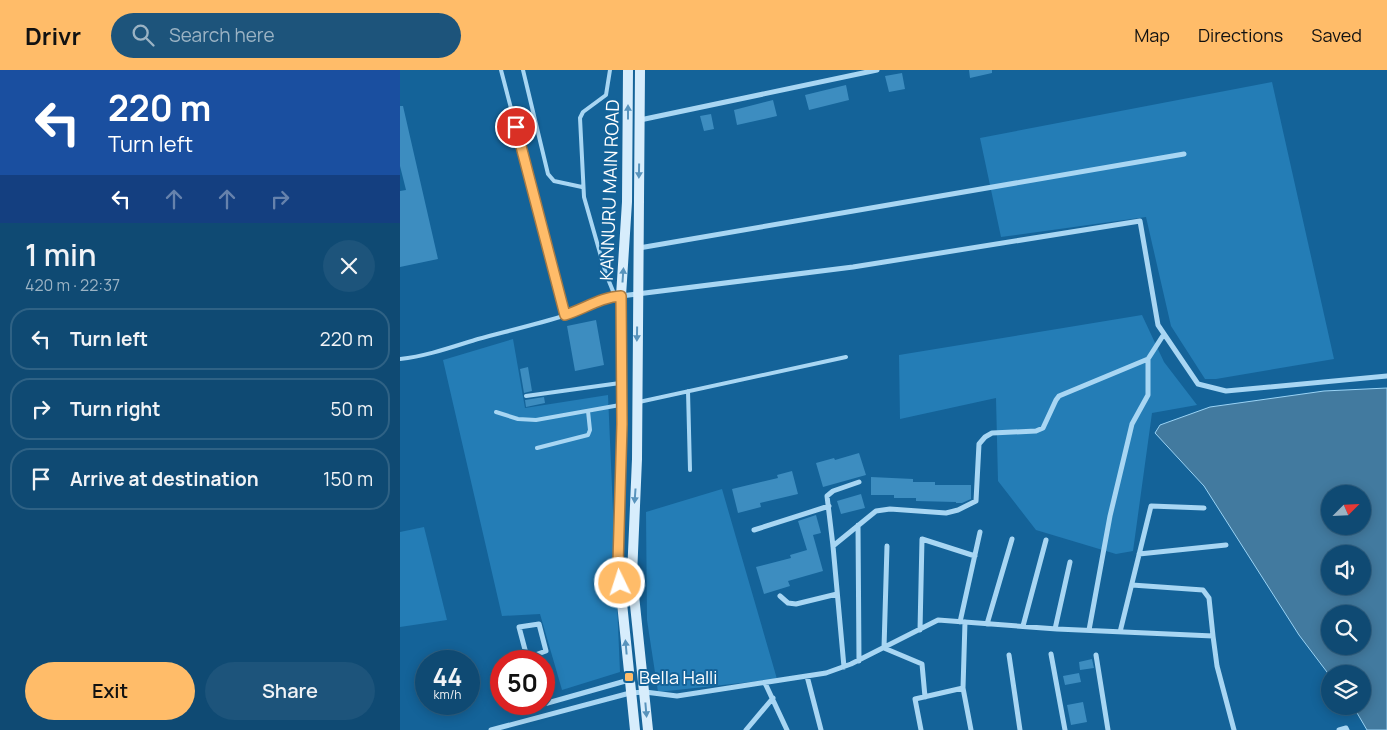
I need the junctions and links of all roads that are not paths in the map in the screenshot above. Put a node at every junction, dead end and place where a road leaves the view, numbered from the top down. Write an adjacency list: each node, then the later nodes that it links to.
1 (501, 70): 13 (lane)
2 (522, 70): 9 (lane)
3 (610, 70): 9 (lane)
4 (628, 70): 12 (main road, KANNURU MAIN ROAD, one-way to 4)
5 (640, 70): 7 (main road)
6 (877, 70): 7 (street)
7 (640, 120): 10 (main road, one-way to 10)
8 (1184, 154): 10 (street)
9 (582, 186): 12 (lane)
10 (638, 248): 11 (main road)
11 (638, 294): 12 (street); 14 (street); 22 (main road, one-way to 22)
12 (618, 296): 13 (lane); 19 (main road, KANNURU MAIN ROAD)
13 (565, 315): 17 (lane)
14 (1164, 334): 16 (street); 18 (street)
15 (846, 357): 20 (lane)
16 (1148, 358): 31 (street); 50 (street)
17 (400, 359)
18 (1387, 376)
19 (622, 383): 21 (lane); 23 (main road, KANNURU MAIN ROAD)
20 (688, 391): 22 (lane); 27 (lane)
21 (526, 396)
22 (637, 402): 64 (main road, one-way to 64)
23 (622, 405): 24 (lane); 61 (main road, KANNURU MAIN ROAD, one-way to 23)
24 (588, 411): 25 (lane); 26 (lane)
25 (496, 412)
26 (537, 448)
27 (690, 470)
28 (859, 482): 29 (street)
29 (829, 506): 32 (street); 37 (street)
30 (1204, 508): 39 (street)
31 (858, 525): 37 (street); 58 (street)
32 (754, 530)
33 (980, 532): 40 (street)
34 (1012, 539): 46 (street)
35 (1046, 540): 47 (street)
36 (1226, 544): 39 (street)
37 (833, 546): 43 (street)
38 (887, 546): 53 (street)
39 (1139, 554): 42 (street)
40 (975, 556): 45 (street); 49 (street)
41 (1070, 562): 48 (street)
42 (1132, 585): 51 (street); 52 (street)
43 (838, 594): 44 (street); 59 (street)
44 (780, 596)
45 (962, 622): 46 (street); 49 (street); 63 (street)
46 (987, 624): 47 (street)
47 (1023, 626): 48 (street)
48 (1055, 629): 50 (street)
49 (920, 630): 53 (street)
50 (1089, 630): 51 (street)
51 (1120, 632): 52 (street)
52 (1213, 636): 80 (street)
53 (884, 648): 58 (street); 66 (street)
54 (1051, 654): 78 (street)
55 (1009, 655): 77 (street)
56 (1096, 655): 79 (street)
57 (528, 660): 57 (street)
58 (859, 661): 59 (street)
59 (844, 667): 60 (street)
60 (807, 676): 62 (street); 74 (street)
61 (629, 680): 65 (main road, KANNURU MAIN ROAD); 68 (street)
62 (765, 683): 64 (street); 67 (street)
63 (963, 688): 66 (street); 76 (street)
64 (645, 692): 65 (street); 71 (main road, one-way to 71)
65 (630, 693): 69 (street); 70 (main road, KANNURU MAIN ROAD)
66 (925, 697): 75 (street)
67 (772, 698): 72 (street); 73 (street)
68 (555, 701)
69 (491, 730)
70 (635, 730)
71 (648, 730)
72 (746, 730)
73 (788, 730)
74 (821, 730)
75 (921, 730)
76 (971, 730)
77 (1020, 730)
78 (1065, 730)
79 (1108, 730)
80 (1234, 730)
81 (1339, 730): 82 (street)
82 (1347, 730)

